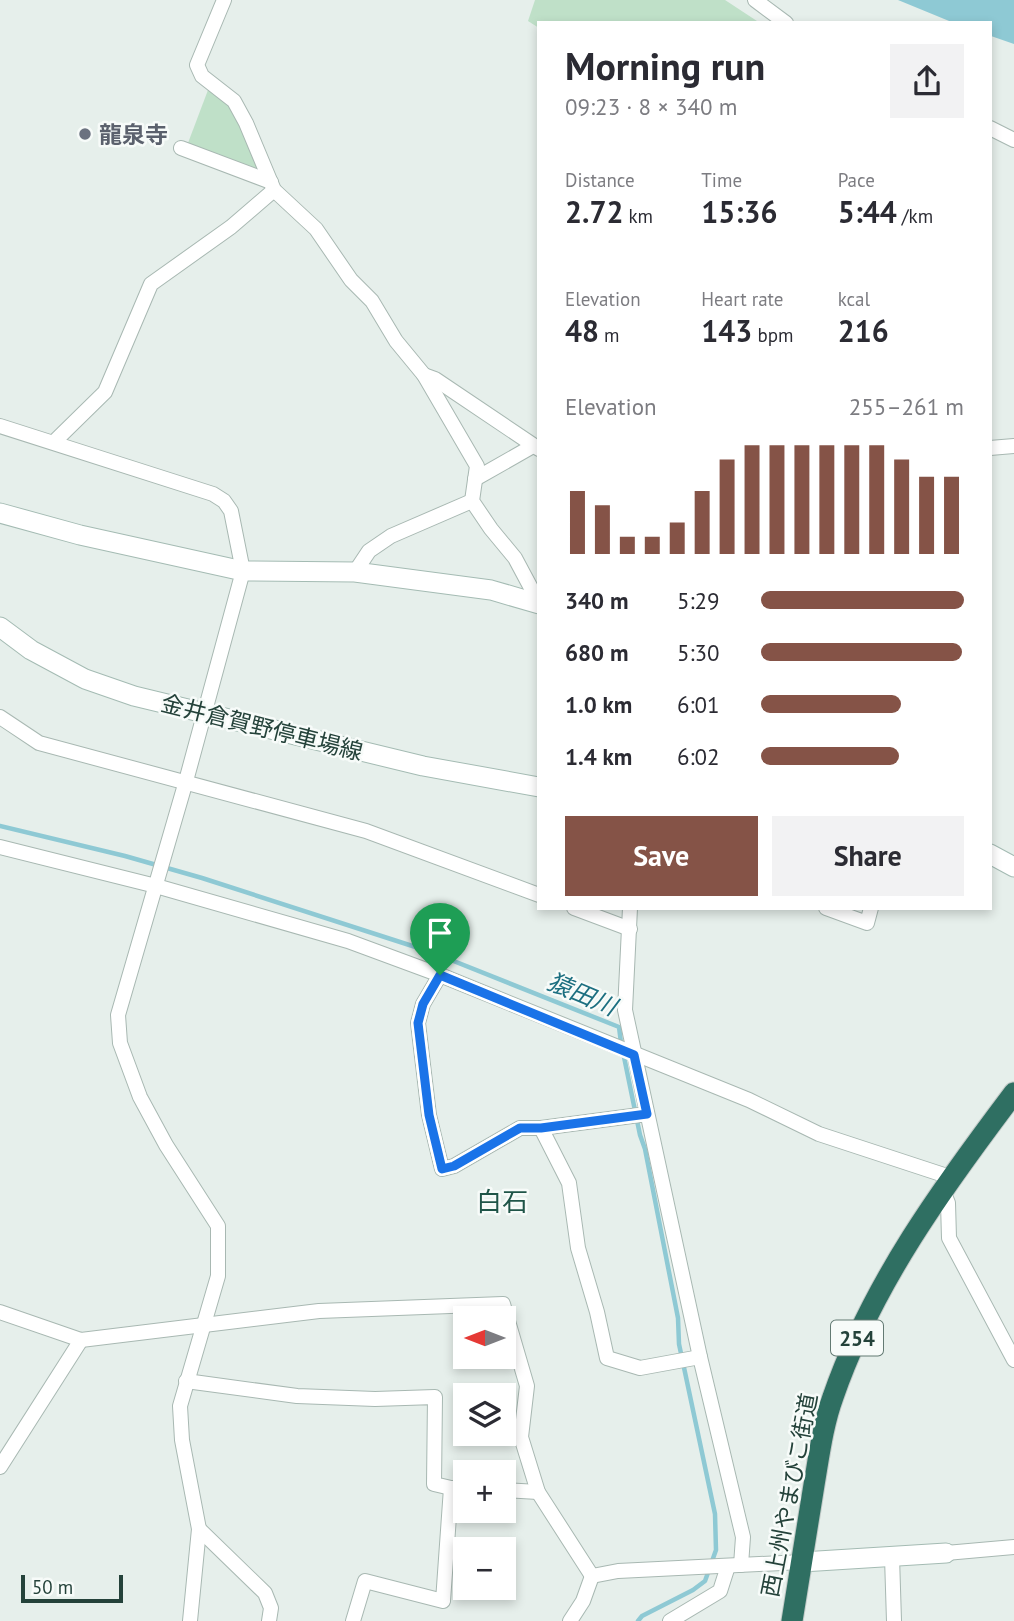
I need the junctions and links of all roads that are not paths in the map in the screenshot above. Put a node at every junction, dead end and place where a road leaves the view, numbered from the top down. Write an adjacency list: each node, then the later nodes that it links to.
1 (224, 0): 7 (street)
2 (755, 0): 3 (street)
3 (783, 21)
4 (992, 129): 5 (street)
5 (1014, 140)
6 (181, 148): 7 (street)
7 (272, 186): 8 (street); 10 (street)
8 (424, 376): 12 (street); 14 (street)
9 (0, 426): 10 (street)
10 (54, 442): 17 (street)
11 (1014, 446): 13 (street)
12 (536, 447): 14 (street)
13 (992, 448)
14 (475, 479): 15 (street)
15 (472, 501): 18 (street); 19 (street)
16 (0, 513): 17 (street)
17 (243, 571): 18 (street); 22 (street)
18 (355, 572): 20 (street)
19 (537, 600)
20 (537, 603)
21 (0, 628): 22 (street, 金井倉賀野停車場線)
22 (203, 713): 24 (street); 25 (street, 金井倉賀野停車場線)
23 (0, 717): 24 (street)
24 (186, 781): 29 (street); 30 (street)
25 (537, 787)
26 (0, 847): 29 (street)
27 (992, 855): 28 (street)
28 (1014, 867)
29 (156, 886): 36 (street); 43 (street)
30 (537, 894)
31 (579, 910): 35 (street)
32 (630, 910): 35 (street)
33 (831, 910): 34 (street)
34 (870, 910)
35 (630, 929): 37 (street)
36 (440, 975): 37 (street); 40 (street)
37 (632, 1054): 39 (street); 41 (street)
38 (1014, 1093): 41 (highway, 西上州やまびこ街道 / 254)
39 (644, 1114): 40 (street); 45 (street)
40 (541, 1128): 45 (street)
41 (946, 1184): 46 (street); 57 (highway, 西上州やまびこ街道 / 254)
42 (0, 1312): 44 (street)
43 (204, 1323): 44 (street); 47 (street); 51 (street)
44 (81, 1340): 48 (street)
45 (698, 1358): 58 (street)
46 (1014, 1360)
47 (186, 1381): 49 (street); 53 (street)
48 (0, 1467)
49 (453, 1487)
50 (516, 1491): 51 (street)
51 (538, 1492): 59 (street)
52 (453, 1523): 62 (street)
53 (199, 1529): 60 (street); 61 (street)
54 (1014, 1547): 55 (street)
55 (946, 1553): 56 (street)
56 (892, 1556): 57 (street); 66 (street)
57 (802, 1562): 58 (street); 65 (highway, 西上州やまびこ街道 / 254)
58 (735, 1565): 59 (street); 64 (street)
59 (592, 1576): 63 (street)
60 (190, 1621)
61 (269, 1621)
62 (353, 1621)
63 (570, 1621)
64 (670, 1621)
65 (792, 1621)
66 (894, 1621)

